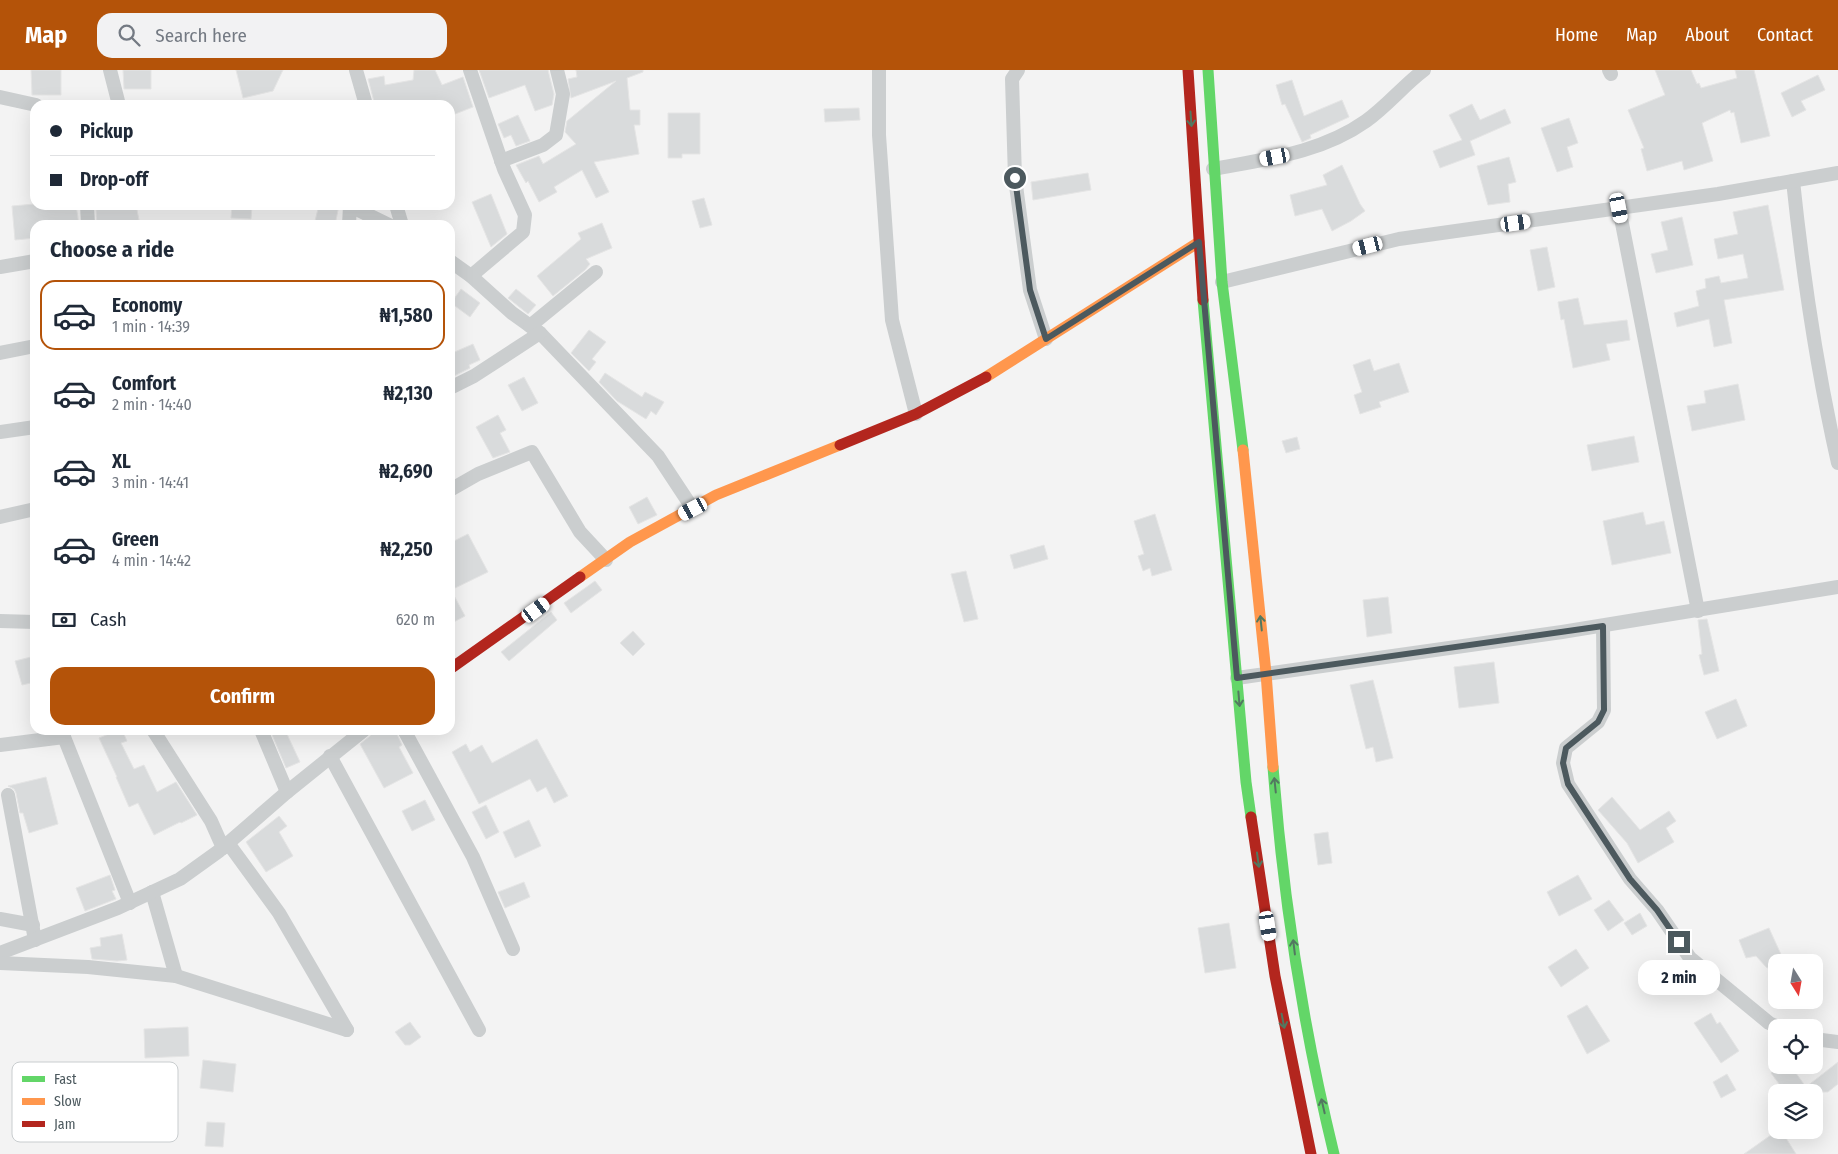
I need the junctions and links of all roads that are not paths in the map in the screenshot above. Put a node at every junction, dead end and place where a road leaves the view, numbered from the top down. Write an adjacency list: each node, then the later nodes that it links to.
1 (110, 70): 11 (street)
2 (356, 70): 12 (street)
3 (470, 70): 14 (street)
4 (557, 70): 14 (street)
5 (880, 70): 33 (street)
6 (1188, 70): 21 (main road, one-way to 21)
7 (1208, 70): 15 (main road)
8 (1424, 70): 15 (street)
9 (1014, 73): 29 (street)
10 (0, 97): 13 (street)
11 (118, 100)
12 (365, 100)
13 (30, 104)
14 (501, 161): 26 (street)
15 (1213, 169): 27 (main road)
16 (1838, 174): 17 (street)
17 (1793, 181): 18 (street); 36 (street)
18 (1619, 208): 27 (street); 43 (street)
19 (359, 210): 20 (street)
20 (379, 220)
21 (1199, 242): 29 (main road); 49 (main road)
22 (30, 262): 24 (street)
23 (455, 265): 26 (street)
24 (0, 266)
25 (596, 272): 28 (street)
26 (471, 276): 28 (street)
27 (1222, 282): 48 (main road, one-way to 27)
28 (535, 330): 32 (street); 38 (street)
29 (1046, 339): 33 (main road)
30 (30, 347): 31 (street)
31 (0, 353)
32 (455, 386)
33 (916, 414): 38 (main road)
34 (30, 428): 35 (street)
35 (0, 432)
36 (1838, 463)
37 (455, 487): 41 (street)
38 (693, 509): 41 (main road)
39 (30, 510): 40 (street)
40 (0, 517)
41 (606, 560): 47 (main road)
42 (1838, 588): 43 (street)
43 (1698, 611): 46 (street)
44 (0, 621): 45 (street)
45 (30, 622)
46 (1603, 626): 48 (street); 70 (street)
47 (455, 666)
48 (1266, 673): 49 (street); 75 (main road, one-way to 48)
49 (1237, 678): 74 (main road, one-way to 74)
50 (57, 735): 56 (street)
51 (63, 735): 62 (street)
52 (156, 735): 60 (street)
53 (263, 735): 58 (street)
54 (349, 735): 57 (street)
55 (407, 735): 66 (street)
56 (0, 745)
57 (330, 756): 58 (street); 71 (street)
58 (287, 792): 60 (street)
59 (8, 795): 64 (street)
60 (226, 846): 61 (street); 69 (street)
61 (152, 892): 62 (street); 69 (street)
62 (130, 903): 65 (street)
63 (0, 919): 64 (street)
64 (33, 925): 65 (street)
65 (35, 940): 67 (street)
66 (514, 949)
67 (0, 953)
68 (0, 963): 69 (street)
69 (176, 976)
70 (1768, 1022)
71 (479, 1030)
72 (1823, 1040): 73 (street)
73 (1838, 1042)
74 (1311, 1154)
75 (1334, 1154)

